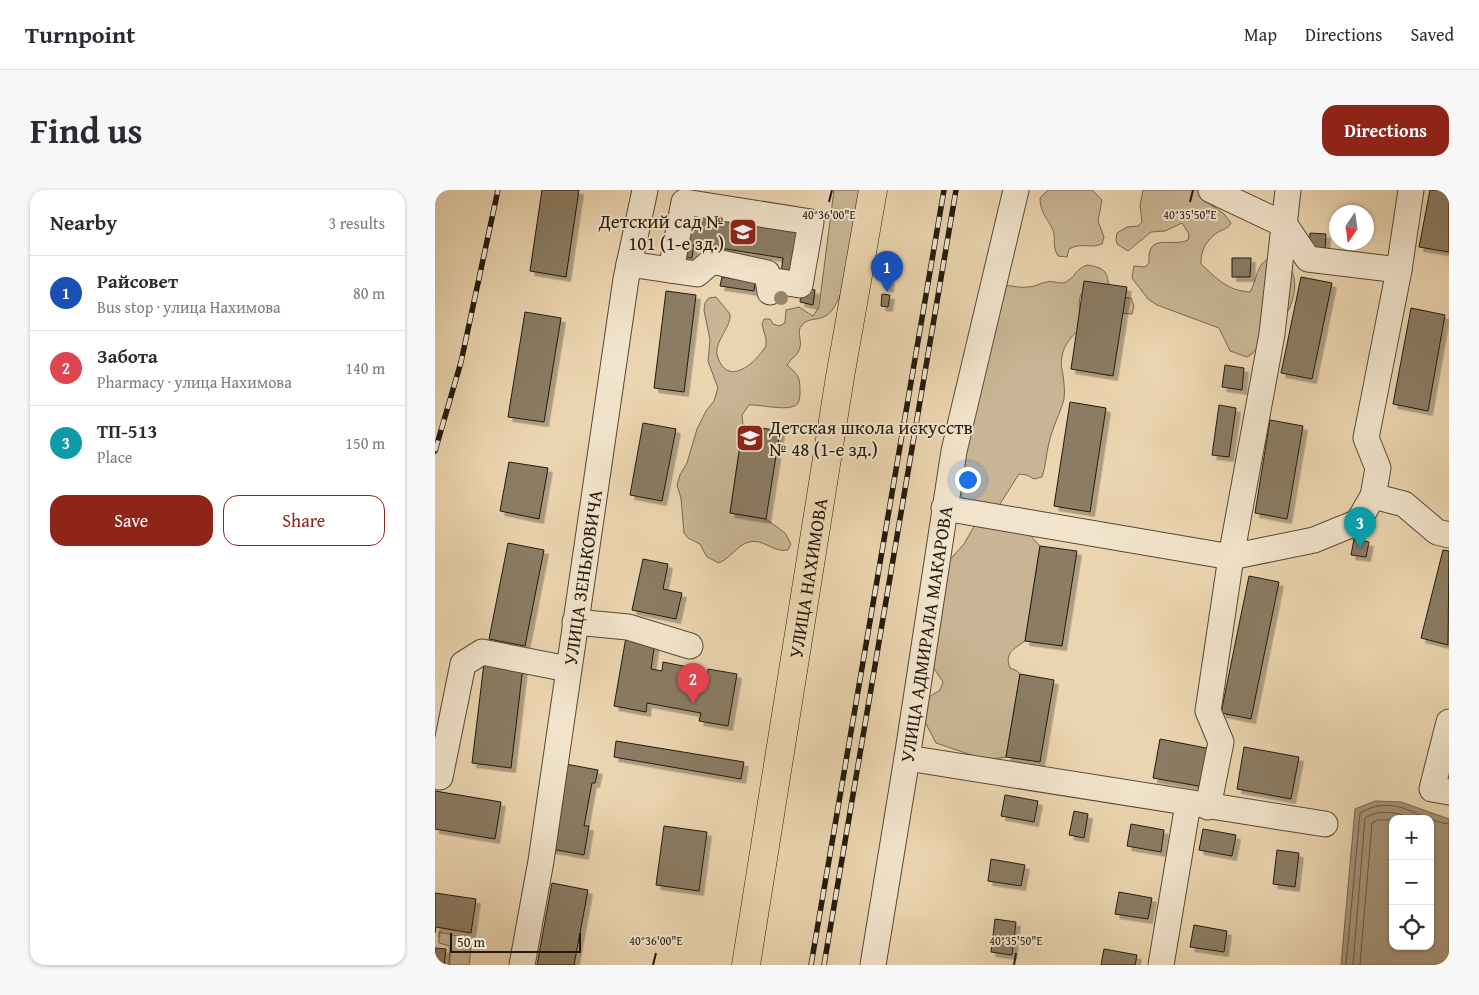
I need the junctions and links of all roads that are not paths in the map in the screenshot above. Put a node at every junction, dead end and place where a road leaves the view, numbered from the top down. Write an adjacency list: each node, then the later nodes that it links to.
1 (645, 190): 8 (street, УЛИЦА ЗЕНЬКОВИЧА)
2 (873, 190): 25 (main road, УЛИЦА НАХИМОВА)
3 (1016, 190): 12 (street, УЛИЦА АДМИРАЛА МАКАРОВА)
4 (1211, 190): 7 (street)
5 (1288, 190): 7 (street)
6 (1411, 190): 10 (street)
7 (1285, 225): 10 (street); 14 (street)
8 (629, 264): 9 (street); 15 (street, УЛИЦА ЗЕНЬКОВИЧА)
9 (671, 270): 9 (street)
10 (1399, 270): 11 (street)
11 (1373, 496): 13 (street); 14 (street)
12 (944, 508): 14 (street); 19 (street, УЛИЦА АДМИРАЛА МАКАРОВА)
13 (1449, 535)
14 (1231, 557): 22 (street)
15 (575, 622): 16 (street); 17 (street, УЛИЦА ЗЕНЬКОВИЧА)
16 (690, 646)
17 (568, 669): 20 (street); 24 (street, УЛИЦА ЗЕНЬКОВИЧА)
18 (1449, 722): 21 (street)
19 (907, 758): 22 (street); 26 (street, УЛИЦА АДМИРАЛА МАКАРОВА)
20 (440, 777)
21 (1449, 792)
22 (1198, 805): 23 (street); 27 (street)
23 (1325, 824)
24 (522, 965)
25 (746, 965)
26 (873, 965)
27 (1161, 965)

